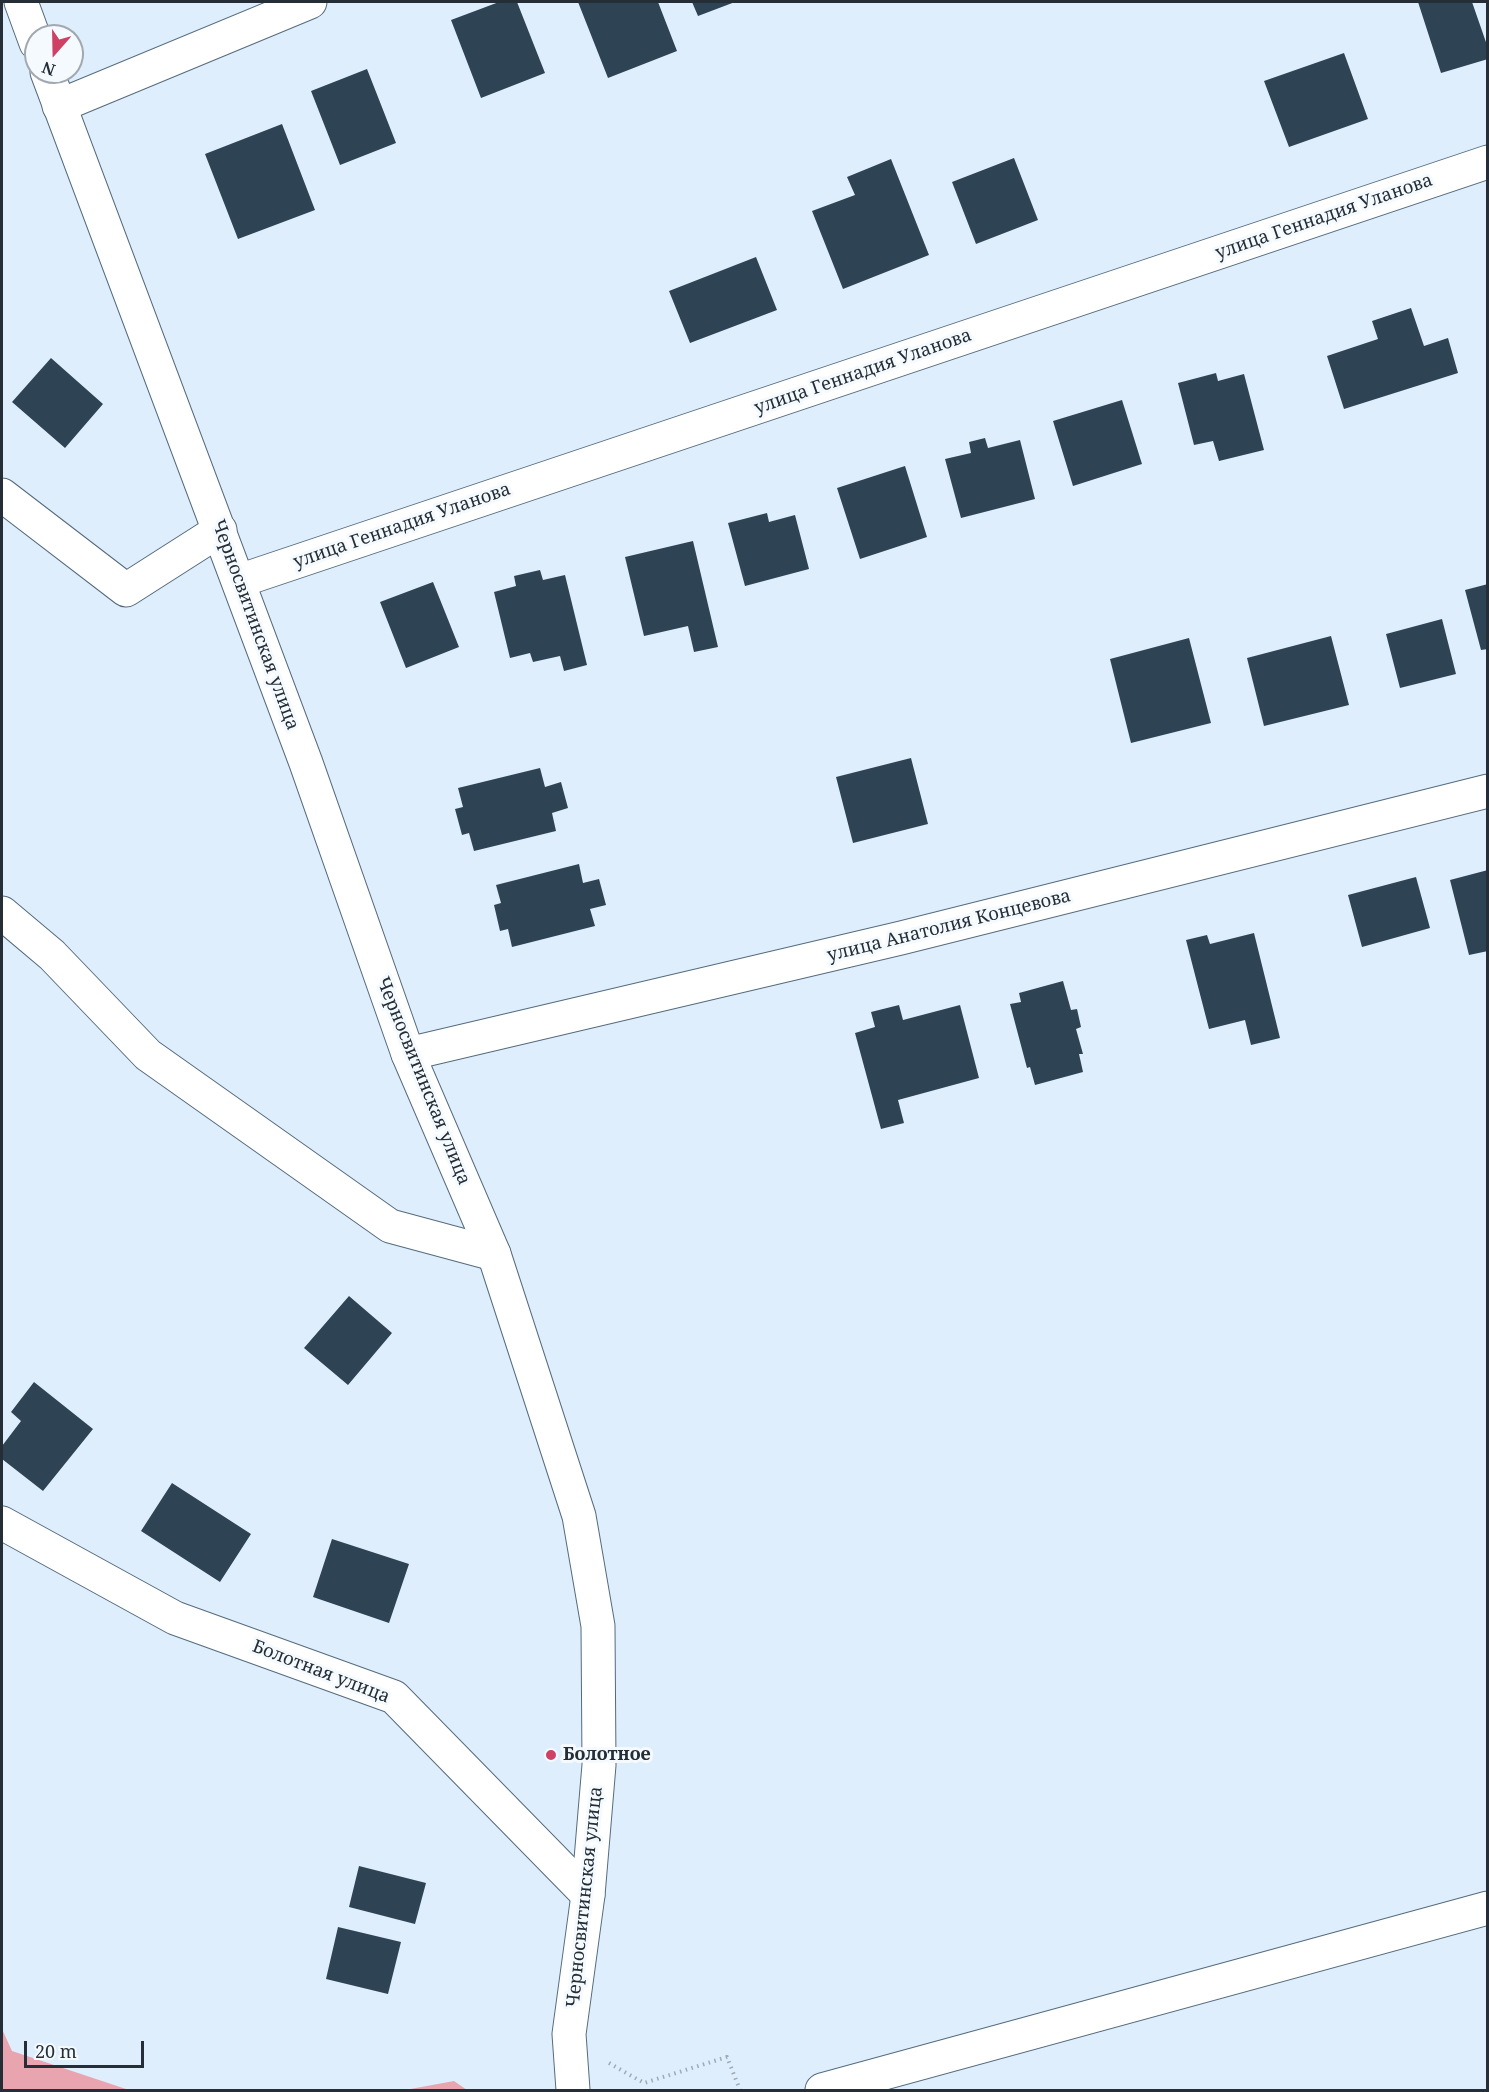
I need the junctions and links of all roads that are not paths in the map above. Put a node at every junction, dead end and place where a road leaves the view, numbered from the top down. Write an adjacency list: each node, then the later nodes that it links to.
1 (21, 2): 3 (street)
2 (310, 2): 5 (street)
3 (29, 24)
4 (52, 84): 5 (street, Черносвитинская улица)
5 (60, 106): 8 (street, Черносвитинская улица)
6 (1488, 162): 9 (street, улица Геннадия Уланова)
7 (2, 495): 8 (street)
8 (220, 530): 9 (street, Черносвитинская улица)
9 (239, 581): 12 (street, Черносвитинская улица)
10 (1488, 791): 12 (street, улица Анатолия Концевова)
11 (2, 912): 13 (street)
12 (408, 1054): 13 (street, Черносвитинская улица)
13 (494, 1254): 15 (street, Черносвитинская улица)
14 (2, 1523): 15 (street, Болотная улица)
15 (588, 1895): 17 (street, Черносвитинская улица)
16 (1488, 1908): 18 (street)
17 (573, 2091)
18 (822, 2091)

